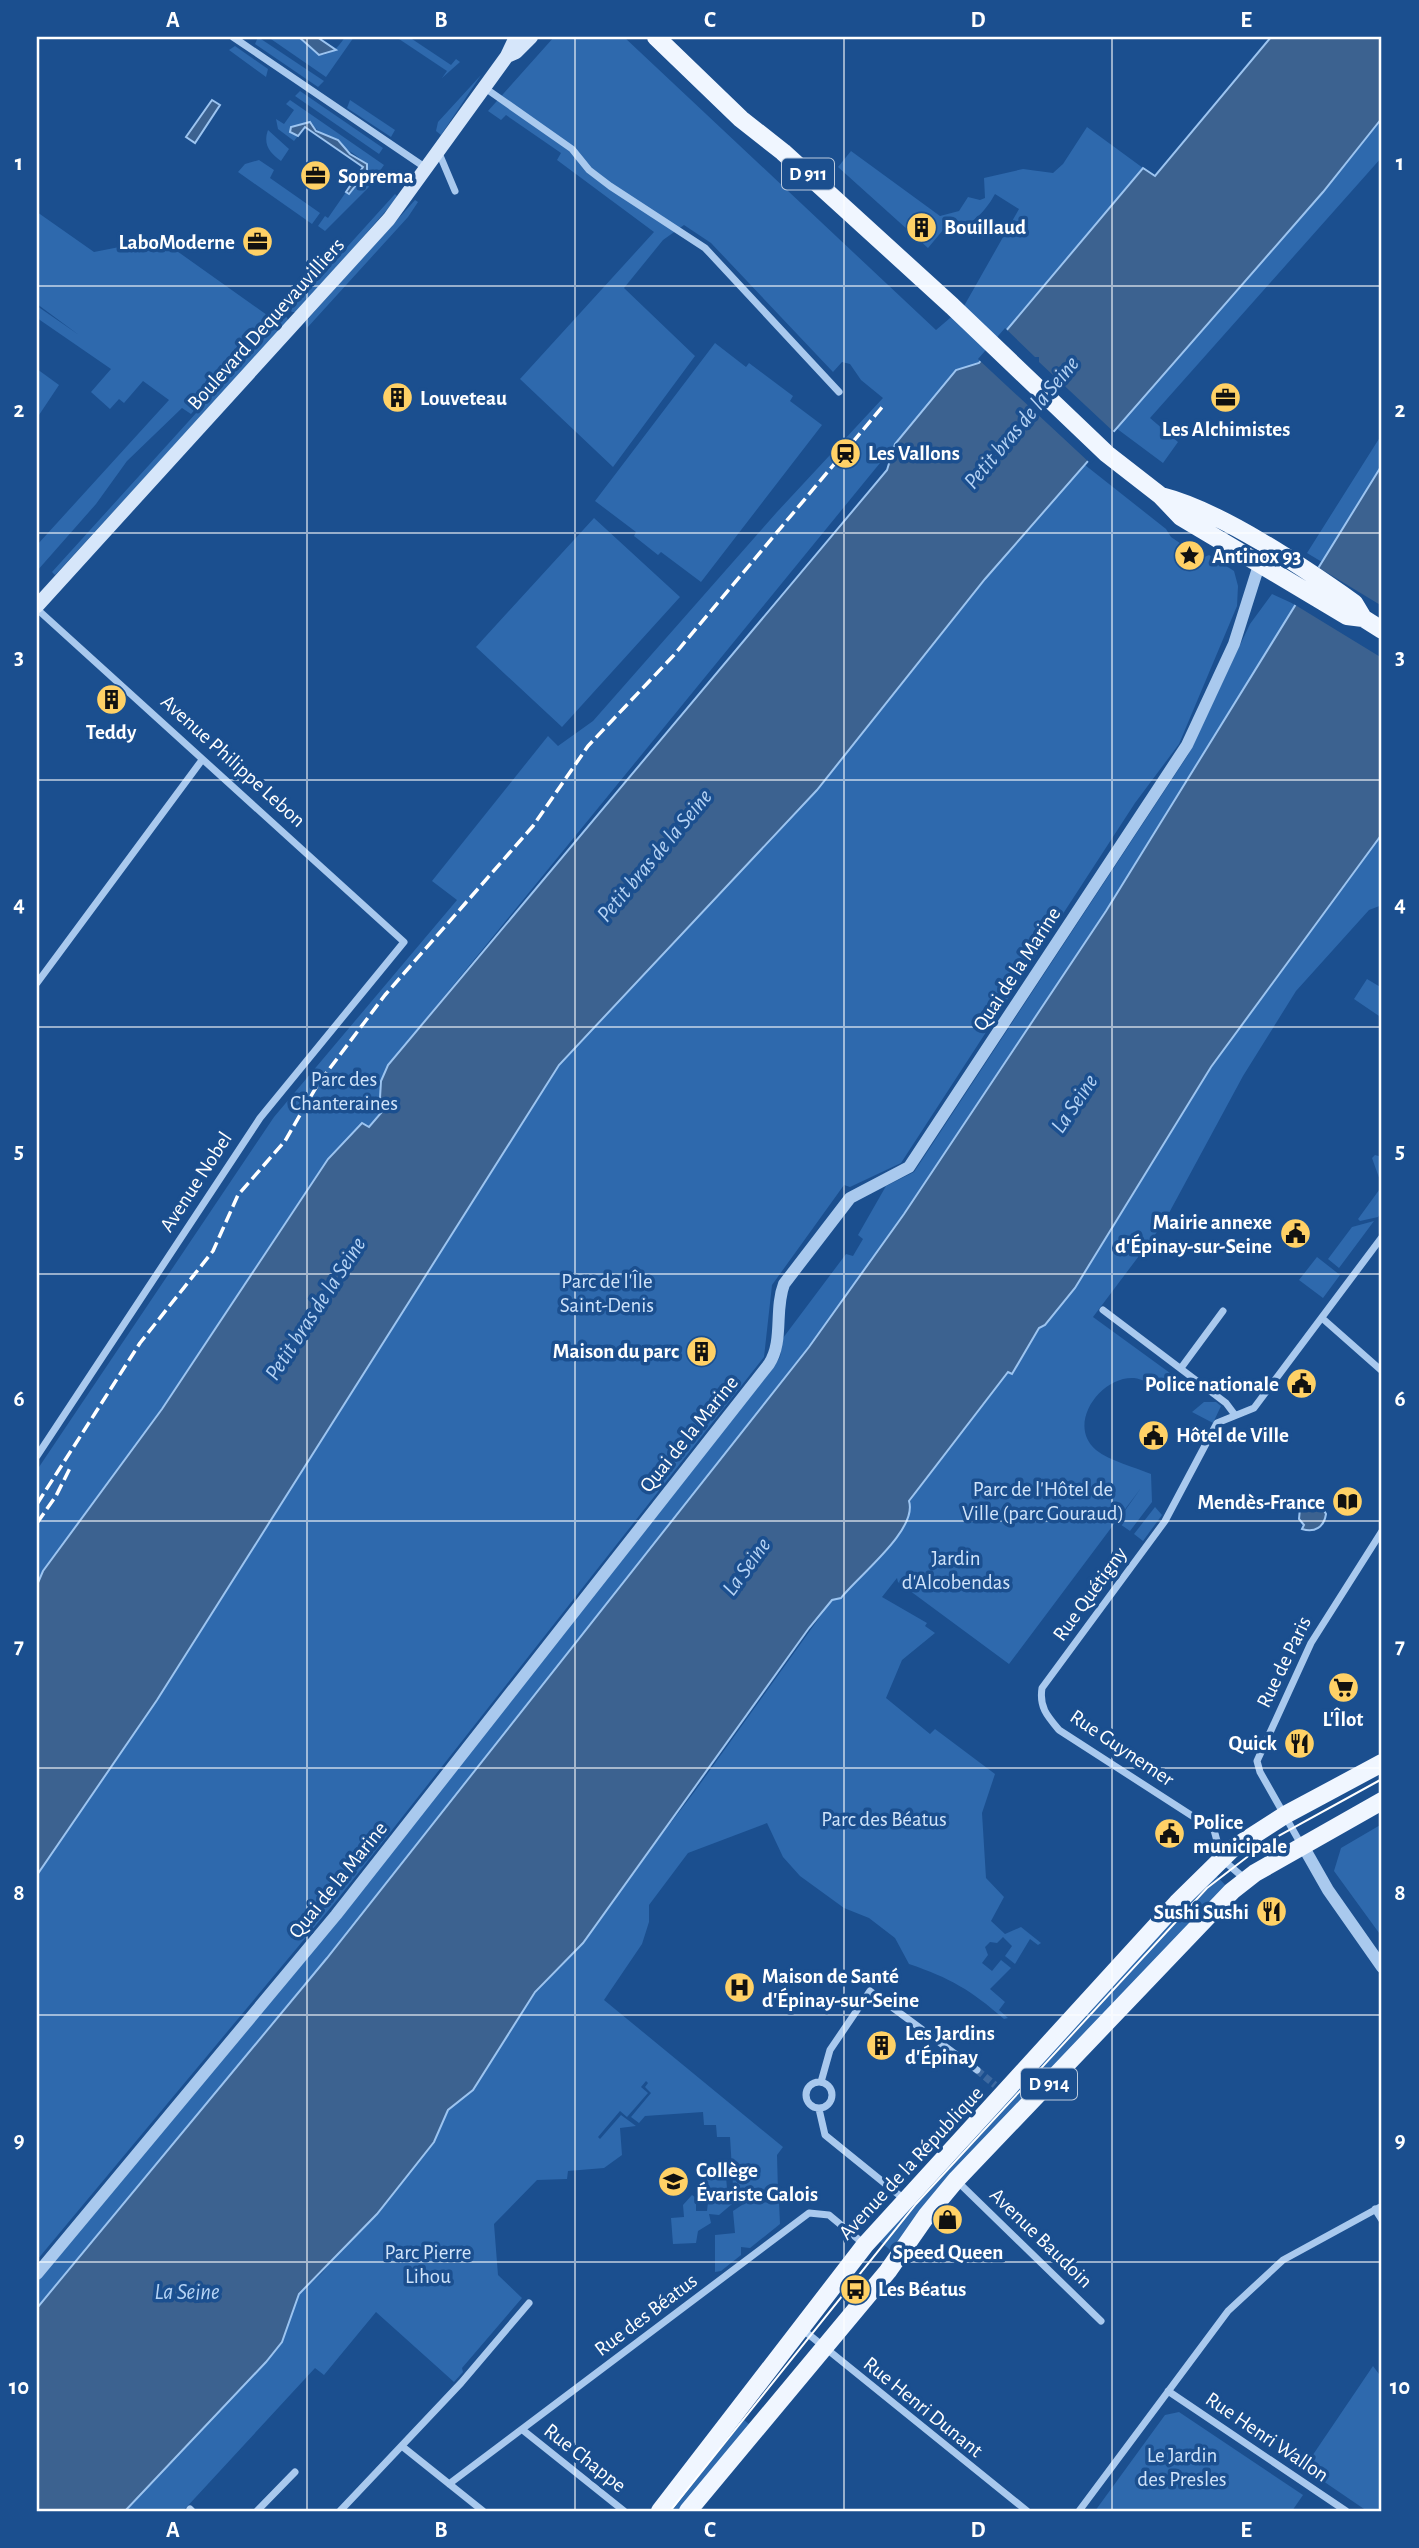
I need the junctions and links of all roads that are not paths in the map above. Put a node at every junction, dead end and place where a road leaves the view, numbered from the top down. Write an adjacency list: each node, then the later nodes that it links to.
1 (233, 37): 8 (street)
2 (516, 37): 5 (main road, Boulevard Dequevauvilliers)
3 (531, 37): 5 (main road, Boulevard Dequevauvilliers)
4 (656, 39): 11 (main road, D 911)
5 (507, 56): 6 (main road, Boulevard Dequevauvilliers)
6 (485, 88): 7 (main road, Boulevard Dequevauvilliers); 10 (street)
7 (439, 153): 8 (main road, Boulevard Dequevauvilliers); 9 (street)
8 (428, 169): 12 (main road, Boulevard Dequevauvilliers)
9 (455, 191)
10 (839, 391)
11 (1264, 557): 13 (main road); 42 (street, Quai de la Marine)
12 (37, 607): 14 (street, Avenue Philippe Lebon)
13 (1382, 630)
14 (202, 760): 15 (street, Avenue Philippe Lebon); 16 (street)
15 (404, 942): 24 (street, Avenue Nobel)
16 (37, 983)
17 (1382, 1237): 20 (street, Rue Quétigny)
18 (1103, 1310): 21 (street)
19 (1223, 1311): 21 (street)
20 (1322, 1318): 22 (street); 23 (street, Rue Quétigny)
21 (1181, 1368): 23 (street)
22 (1382, 1371)
23 (1235, 1415): 26 (street, Rue Quétigny)
24 (37, 1456)
25 (1382, 1531): 29 (street, Rue de Paris)
26 (1040, 1699): 31 (street, Rue Guynemer)
27 (1382, 1763): 29 (main road, D 914)
28 (1382, 1801): 30 (main road, D 914)
29 (1285, 1815): 30 (street, Rue de Paris); 31 (main road, Avenue de la République / D 914)
30 (1303, 1846): 32 (main road, D 914); 33 (street)
31 (1222, 1859): 32 (street, Rue Guynemer); 38 (main road, Avenue de la République / D 914)
32 (1245, 1879): 37 (main road, D 914)
33 (1382, 1967)
34 (977, 2070): 35 (street)
35 (821, 2082): 36 (street); 36 (street)
36 (819, 2109): 38 (street)
37 (956, 2180): 44 (street, Avenue Baudoin); 46 (main road, D 914)
38 (905, 2199): 41 (main road, Avenue de la République / D 914)
39 (1379, 2207): 40 (street); 47 (street)
40 (1382, 2220)
41 (865, 2245): 45 (main road, Avenue de la République / D 914); 48 (street, Rue des Béatus)
42 (37, 2274)
43 (529, 2303): 49 (street)
44 (1101, 2321)
45 (799, 2327): 46 (street, Rue Henri Dunant); 56 (main road, Avenue de la République / D 914)
46 (823, 2350): 57 (main road, D 914); 58 (street, Rue Henri Dunant)
47 (1168, 2391): 59 (street); 60 (street, Rue Henri Wallon)
48 (524, 2431): 51 (street, Rue des Béatus); 55 (street, Rue Chappe)
49 (403, 2447): 51 (street); 53 (street)
50 (295, 2472): 52 (street)
51 (449, 2484): 54 (street)
52 (257, 2511)
53 (340, 2511)
54 (483, 2511)
55 (624, 2511)
56 (660, 2511)
57 (688, 2511)
58 (1027, 2511)
59 (1079, 2511)
60 (1346, 2511)

